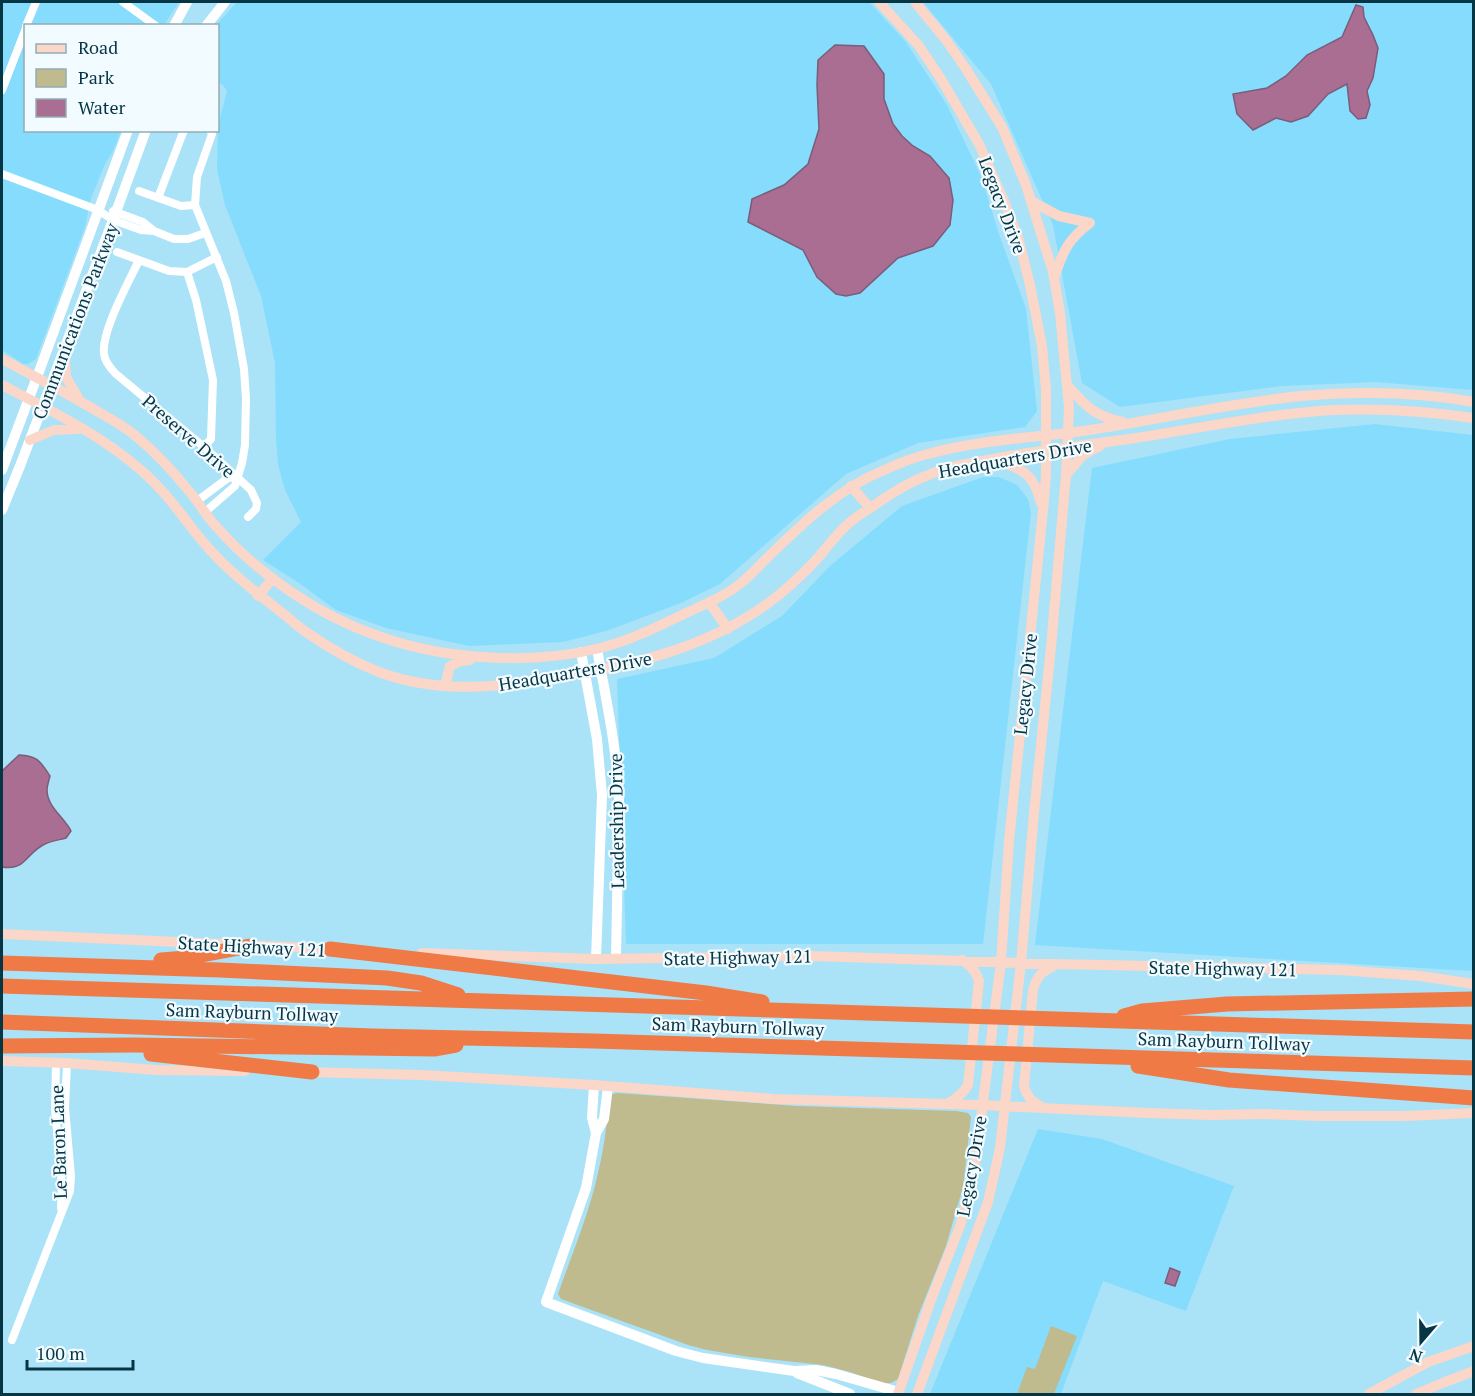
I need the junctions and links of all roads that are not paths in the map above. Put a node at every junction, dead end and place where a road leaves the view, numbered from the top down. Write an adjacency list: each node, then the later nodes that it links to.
1 (36, 2): 7 (street)
2 (123, 2): 8 (street)
3 (187, 2): 9 (street)
4 (225, 2): 10 (street)
5 (879, 2): 44 (main road, Legacy Drive)
6 (915, 2): 20 (main road, Legacy Drive)
7 (27, 24)
8 (153, 24)
9 (175, 24)
10 (208, 24)
11 (24, 32): 12 (street)
12 (2, 90)
13 (127, 132): 22 (street, Communications Parkway)
14 (145, 132): 23 (street, Communications Parkway)
15 (183, 132): 19 (street)
16 (211, 132): 21 (street)
17 (2, 174): 22 (street)
18 (139, 190): 19 (street)
19 (158, 198): 21 (street)
20 (1031, 201): 29 (main road, Legacy Drive); 29 (main road)
21 (195, 205): 24 (street)
22 (98, 210): 23 (street); 32 (street, Communications Parkway)
23 (115, 216): 24 (street); 30 (street, Communications Parkway)
24 (205, 233): 26 (street)
25 (117, 252): 27 (street)
26 (217, 257): 28 (street); 53 (street)
27 (139, 260): 28 (street); 47 (street, Preserve Drive)
28 (187, 272): 47 (street)
29 (1054, 278): 35 (main road, Legacy Drive)
30 (64, 347): 34 (street, Communications Parkway); 37 (main road)
31 (2, 359): 32 (main road, Headquarters Drive)
32 (37, 378): 34 (main road, Headquarters Drive); 36 (street, Communications Parkway)
33 (2, 385): 36 (main road, Headquarters Drive)
34 (50, 385): 37 (main road, Headquarters Drive); 39 (street, Communications Parkway)
35 (1067, 386): 41 (main road); 43 (main road, Legacy Drive)
36 (29, 399): 39 (main road, Headquarters Drive); 51 (street, Communications Parkway)
37 (80, 401): 55 (main road, Headquarters Drive)
38 (1473, 402): 41 (main road, Headquarters Drive)
39 (42, 406): 42 (main road, Headquarters Drive); 45 (street, Communications Parkway)
40 (1473, 418): 46 (main road, Headquarters Drive)
41 (1129, 424): 43 (main road, Headquarters Drive)
42 (82, 430): 45 (main road); 60 (main road, Headquarters Drive)
43 (1068, 433): 44 (main road, Headquarters Drive); 48 (main road, Legacy Drive)
44 (1046, 436): 49 (main road, Legacy Drive); 54 (main road, Headquarters Drive)
45 (30, 440): 57 (street, Communications Parkway)
46 (1114, 441): 48 (main road, Headquarters Drive); 52 (main road)
47 (204, 447): 53 (street, Preserve Drive)
48 (1067, 447): 49 (main road, Headquarters Drive); 52 (main road, Legacy Drive)
49 (1046, 450): 50 (main road, Headquarters Drive); 59 (main road, Legacy Drive)
50 (988, 459): 56 (main road, Headquarters Drive); 59 (main road)
51 (2, 470)
52 (1066, 475): 81 (main road, Legacy Drive)
53 (237, 477): 55 (street); 58 (street); 61 (street, Preserve Drive)
54 (851, 486): 56 (main road); 65 (main road, Headquarters Drive)
55 (197, 501): 58 (main road, Headquarters Drive); 60 (main road)
56 (870, 508): 66 (main road, Headquarters Drive)
57 (2, 510)
58 (205, 512): 60 (main road); 62 (main road, Headquarters Drive)
59 (1043, 512): 79 (main road, Legacy Drive)
60 (184, 516): 64 (main road, Headquarters Drive)
61 (248, 517)
62 (263, 570): 63 (main road, Headquarters Drive); 64 (main road)
63 (273, 578): 64 (main road); 69 (main road, Headquarters Drive)
64 (254, 592): 72 (main road, Headquarters Drive)
65 (709, 602): 66 (main road); 67 (main road, Headquarters Drive)
66 (728, 629): 70 (main road, Headquarters Drive)
67 (597, 649): 68 (main road, Headquarters Drive); 70 (street, Leadership Drive)
68 (581, 652): 69 (main road, Headquarters Drive); 71 (street, Leadership Drive)
69 (506, 657): 72 (main road)
70 (601, 670): 71 (main road, Headquarters Drive); 76 (street, Leadership Drive)
71 (585, 673): 72 (main road, Headquarters Drive); 77 (street, Leadership Drive)
72 (445, 686)
73 (2, 934): 74 (main road, State Highway 121)
74 (250, 946): 75 (main road, State Highway 121); 83 (highway)
75 (330, 949): 77 (main road, State Highway 121); 88 (highway)
76 (616, 958): 77 (main road, State Highway 121); 78 (main road, State Highway 121)
77 (596, 959)
78 (962, 960): 79 (main road, State Highway 121); 103 (main road)
79 (1001, 962): 81 (main road, State Highway 121); 104 (main road, Legacy Drive)
80 (2, 963): 87 (highway)
81 (1021, 963): 82 (main road, State Highway 121); 105 (main road, Legacy Drive)
82 (1055, 964): 84 (main road, State Highway 121); 106 (main road)
83 (2, 971)
84 (1473, 984)
85 (2, 986): 87 (highway, Sam Rayburn Tollway)
86 (1473, 999): 89 (highway)
87 (478, 1001): 88 (highway, Sam Rayburn Tollway)
88 (821, 1011): 89 (highway, Sam Rayburn Tollway)
89 (1108, 1020): 91 (highway, Sam Rayburn Tollway)
90 (2, 1022): 93 (highway, Sam Rayburn Tollway)
91 (1473, 1032)
92 (2, 1037): 99 (highway)
93 (498, 1039): 94 (highway); 95 (highway, Sam Rayburn Tollway)
94 (2, 1046)
95 (1088, 1057): 98 (highway, Sam Rayburn Tollway); 102 (highway)
96 (2, 1061): 97 (main road)
97 (62, 1063): 99 (main road); 109 (street, Le Baron Lane)
98 (1473, 1068)
99 (312, 1072): 100 (main road)
100 (594, 1085): 101 (main road); 108 (street)
101 (608, 1087): 103 (main road); 108 (street)
102 (1473, 1098)
103 (947, 1104): 104 (main road)
104 (982, 1105): 105 (main road); 113 (main road, Legacy Drive)
105 (1006, 1107): 106 (main road); 115 (main road, Legacy Drive)
106 (1043, 1108): 107 (main road)
107 (1473, 1113)
108 (596, 1133): 111 (street)
109 (12, 1340)
110 (1473, 1346): 116 (main road)
111 (794, 1371): 113 (street); 114 (street)
112 (1473, 1371): 117 (main road)
113 (901, 1394)
114 (850, 1395)
115 (917, 1395)
116 (1369, 1395)
117 (1416, 1395)

